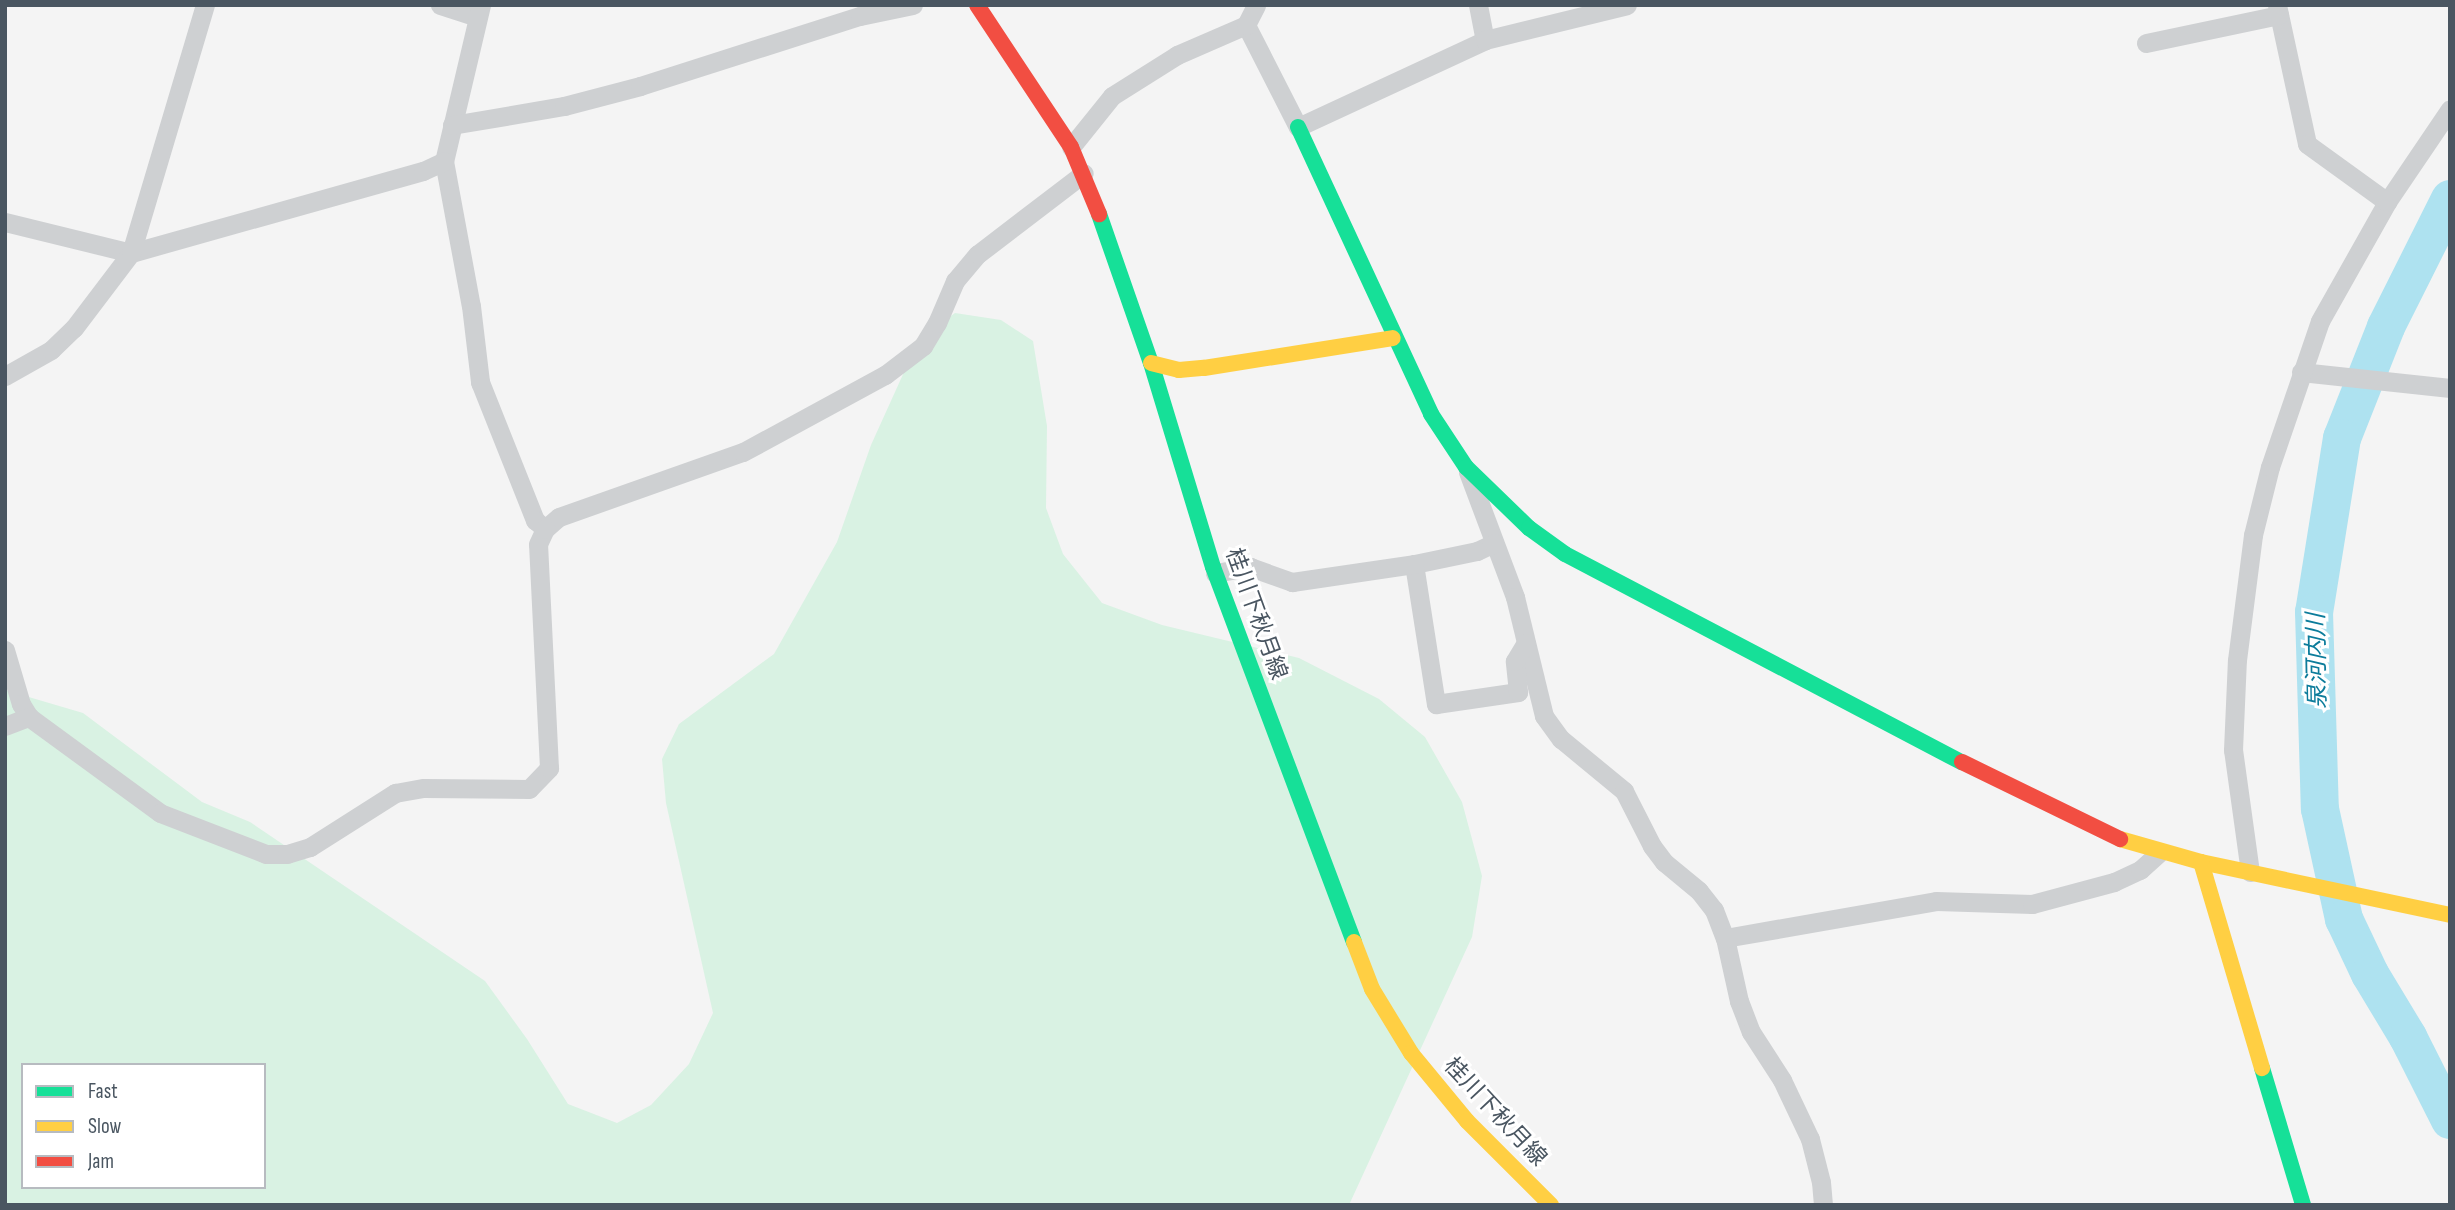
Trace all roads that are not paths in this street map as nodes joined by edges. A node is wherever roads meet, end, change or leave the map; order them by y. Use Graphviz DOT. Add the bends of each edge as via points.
graph roads {
  1 [pos="205,5"];
  2 [pos="440,5"];
  3 [pos="913,5"];
  4 [pos="977,5"];
  5 [pos="1256,5"];
  6 [pos="1478,5"];
  7 [pos="1627,5"];
  8 [pos="1592,9"];
  9 [pos="2278,10"];
  10 [pos="479,11"];
  11 [pos="1247,26"];
  12 [pos="1485,40"];
  13 [pos="2146,43"];
  14 [pos="2450,109"];
  15 [pos="452,125"];
  16 [pos="1298,127"];
  17 [pos="1071,147"];
  18 [pos="444,161"];
  19 [pos="1084,173"];
  20 [pos="2386,202"];
  21 [pos="5,222"];
  22 [pos="131,253"];
  23 [pos="1393,338"];
  24 [pos="1151,363"];
  25 [pos="2308,372"];
  26 [pos="5,376"];
  27 [pos="2450,388"];
  28 [pos="1466,467"];
  29 [pos="545,529"];
  30 [pos="1494,543"];
  31 [pos="1414,564"];
  32 [pos="1215,573"];
  33 [pos="1526,643"];
  34 [pos="5,650"];
  35 [pos="29,717"];
  36 [pos="5,726"];
  37 [pos="2160,853"];
  38 [pos="2201,862"];
  39 [pos="2250,872"];
  40 [pos="2450,915"];
  41 [pos="1725,938"];
  42 [pos="1551,1205"];
  43 [pos="1823,1205"];
  44 [pos="2303,1205"];
  1 -- 22 [label="street"];
  2 -- 10 [label="street"];
  3 -- 15 [label="street" via="860,16 564,106"];
  4 -- 17 [label="street, 桂川下秋月線"];
  5 -- 11 [label="street"];
  6 -- 12 [label="street"];
  7 -- 8 [label="street"];
  8 -- 12 [label="street"];
  9 -- 13 [label="street"];
  9 -- 20 [label="street" via="2306,144"];
  10 -- 15 [label="street"];
  11 -- 16 [label="street"];
  11 -- 17 [label="street" via="1177,55 1112,96"];
  12 -- 16 [label="street"];
  14 -- 20 [label="street"];
  15 -- 18 [label="street"];
  16 -- 23 [label="street"];
  17 -- 19 [label="street, 桂川下秋月線"];
  18 -- 22 [label="street"];
  18 -- 29 [label="street" via="480,382 535,520"];
  19 -- 24 [label="street, 桂川下秋月線"];
  19 -- 29 [label="street" via="978,254 955,281 923,346 885,375 743,452 559,517"];
  20 -- 25 [label="street" via="2320,321"];
  21 -- 22 [label="street"];
  22 -- 26 [label="street" via="74,328 51,350"];
  23 -- 24 [label="street" via="1204,368 1179,370"];
  23 -- 28 [label="street" via="1431,414"];
  24 -- 32 [label="street, 桂川下秋月線"];
  25 -- 27 [label="street"];
  25 -- 39 [label="street" via="2270,467 2253,536 2237,660 2233,750"];
  28 -- 30 [label="street"];
  28 -- 37 [label="street" via="1529,528 1578,561 1914,739 2120,839"];
  29 -- 35 [label="street" via="538,544 549,768 529,789 424,788 395,793 310,847 266,854 160,813"];
  30 -- 31 [label="street"];
  30 -- 33 [label="street" via="1515,597"];
  31 -- 32 [label="street" via="1292,582 1250,567"];
  31 -- 33 [label="street" via="1436,704 1518,692 1515,661"];
  32 -- 42 [label="street, 桂川下秋月線" via="1372,989 1411,1053 1467,1121"];
  33 -- 41 [label="street" via="1544,716 1561,740 1624,791 1652,846 1699,891 1714,910"];
  34 -- 35 [label="street"];
  35 -- 36 [label="street"];
  37 -- 38 [label="street"];
  37 -- 41 [label="street" via="2140,870 2114,882 2032,904 1936,901"];
  38 -- 39 [label="street"];
  38 -- 44 [label="street"];
  39 -- 40 [label="street"];
  41 -- 43 [label="street" via="1751,1032 1782,1080 1810,1139"];
}
